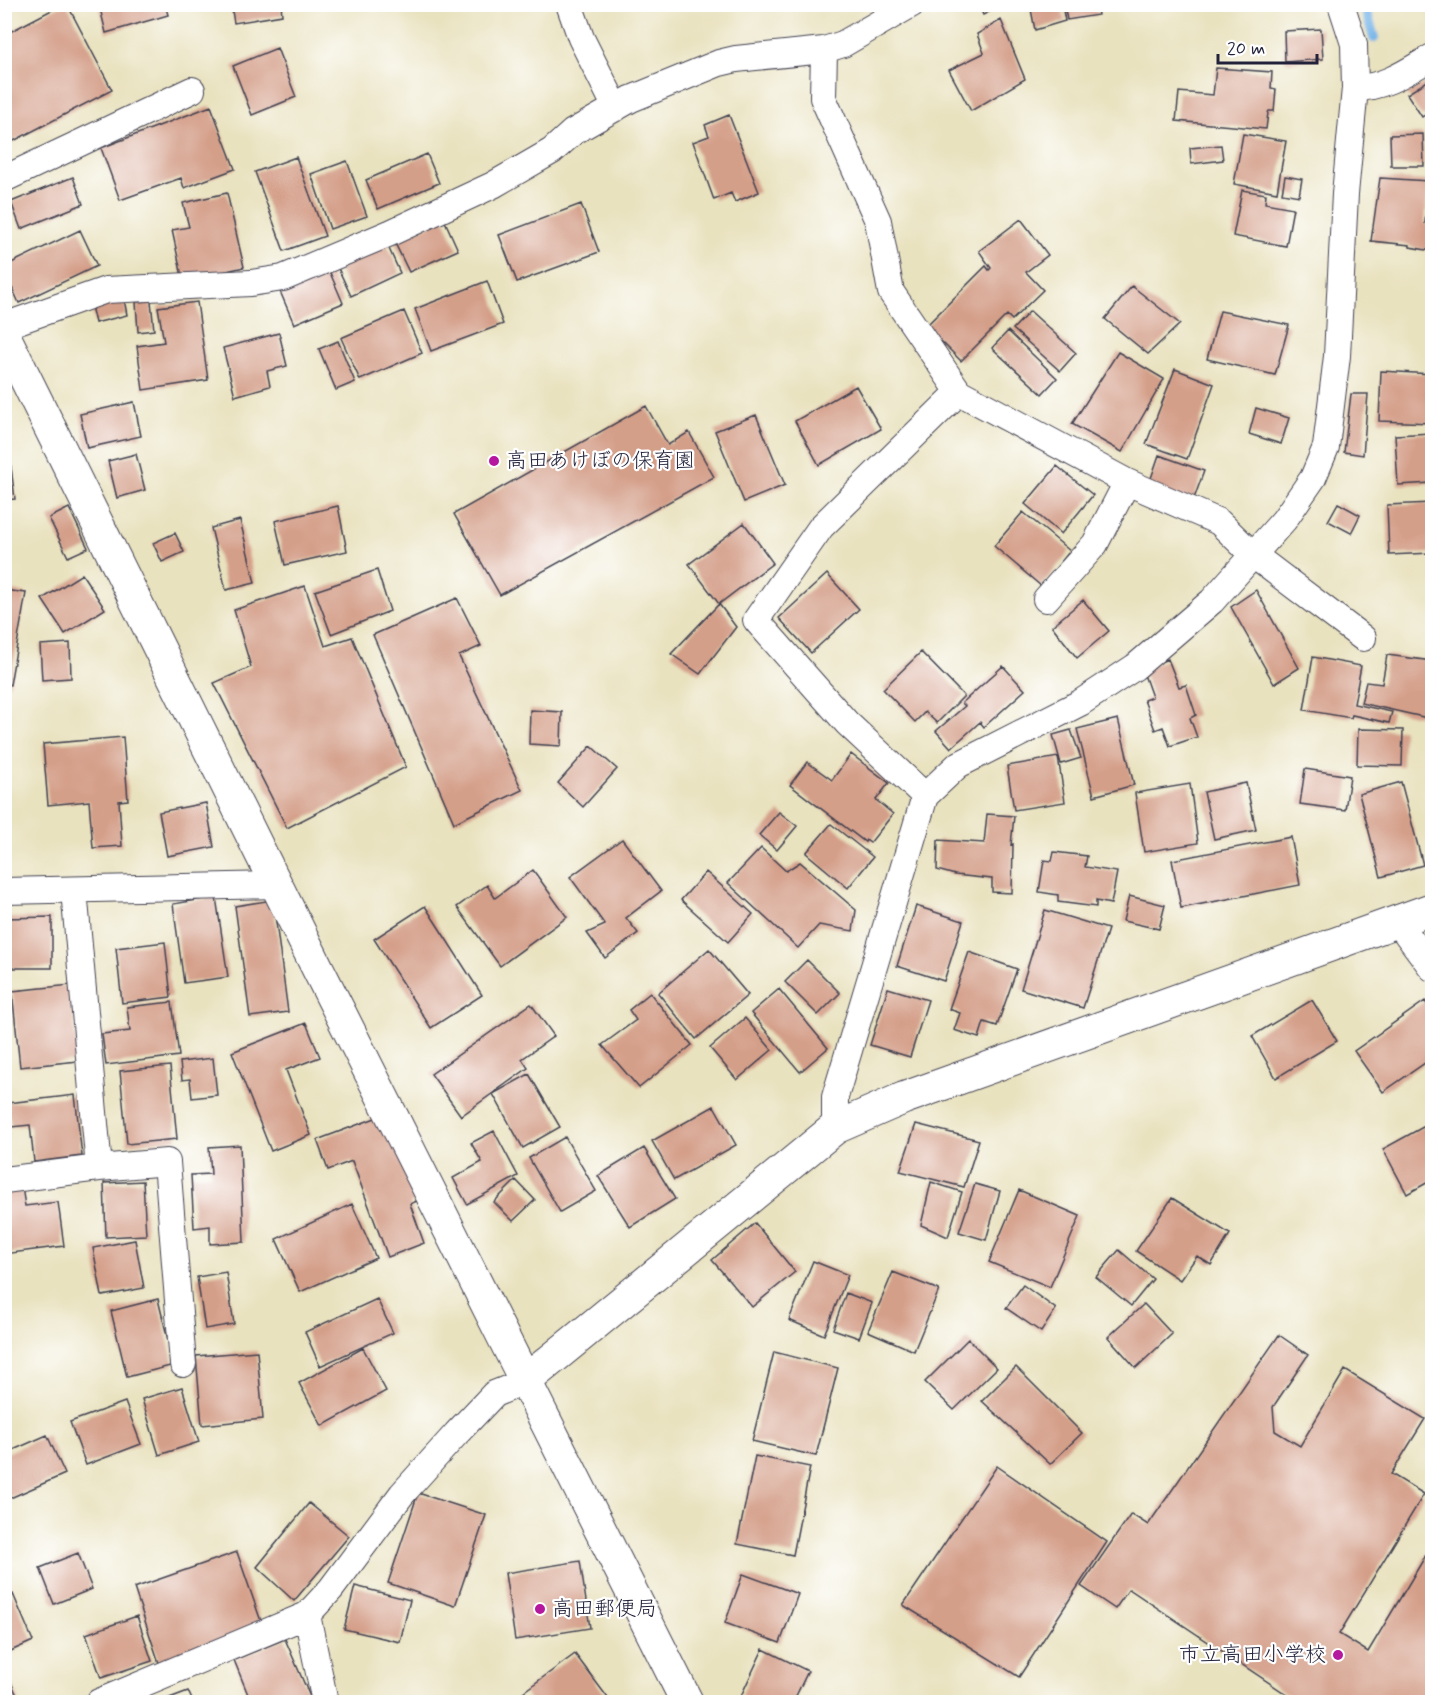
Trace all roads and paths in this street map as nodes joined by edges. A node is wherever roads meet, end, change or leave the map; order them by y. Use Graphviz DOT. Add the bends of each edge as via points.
graph roads {
  1 [pos="569,4"];
  2 [pos="912,4"];
  3 [pos="1341,4"];
  4 [pos="824,50"];
  5 [pos="1432,57"];
  6 [pos="1355,88"];
  7 [pos="192,90"];
  8 [pos="616,108"];
  9 [pos="4,179"];
  10 [pos="4,326"];
  11 [pos="4,335"];
  12 [pos="959,392"];
  13 [pos="1127,482"];
  14 [pos="1252,554"];
  15 [pos="1046,599"];
  16 [pos="1363,638"];
  17 [pos="925,796"];
  18 [pos="276,885"];
  19 [pos="75,890"];
  20 [pos="4,891"];
  21 [pos="1432,909"];
  22 [pos="1397,921"];
  23 [pos="1432,968"];
  24 [pos="835,1128"];
  25 [pos="99,1168"];
  26 [pos="4,1180"];
  27 [pos="183,1364"];
  28 [pos="524,1382"];
  29 [pos="308,1615"];
  30 [pos="99,1702"];
  31 [pos="325,1702"];
  32 [pos="687,1702"];
  1 -- 8 [label="street" via="580,38"];
  2 -- 4 [label="street" via="843,44"];
  3 -- 6 [label="street" via="1354,44"];
  4 -- 8 [label="street" via="719,63"];
  4 -- 12 [label="street" via="823,98 878,221 891,292"];
  5 -- 6 [label="street" via="1372,88"];
  6 -- 14 [label="street" via="1337,356 1326,447 1313,478 1284,520"];
  7 -- 9 [label="street"];
  8 -- 10 [label="street" via="493,185 283,278 106,290"];
  11 -- 18 [label="street"];
  12 -- 13 [label="street"];
  12 -- 17 [label="street" via="820,527 756,620 847,723"];
  13 -- 14 [label="street" via="1219,522"];
  13 -- 15 [label="street" via="1095,544"];
  14 -- 16 [label="street"];
  14 -- 17 [label="street" via="1212,601 1136,667 1080,703 958,765"];
  17 -- 24 [label="street" via="835,1096"];
  18 -- 19 [label="street"];
  18 -- 28 [label="street"];
  19 -- 20 [label="street"];
  19 -- 25 [label="street"];
  21 -- 22 [label="street"];
  22 -- 23 [label="street"];
  22 -- 24 [label="street" via="904,1098"];
  24 -- 28 [label="street"];
  25 -- 26 [label="street"];
  25 -- 27 [label="street" via="167,1162"];
  28 -- 29 [label="street" via="494,1394 464,1426 402,1494"];
  28 -- 32 [label="street"];
  29 -- 30 [label="street"];
  29 -- 31 [label="street"];
}
